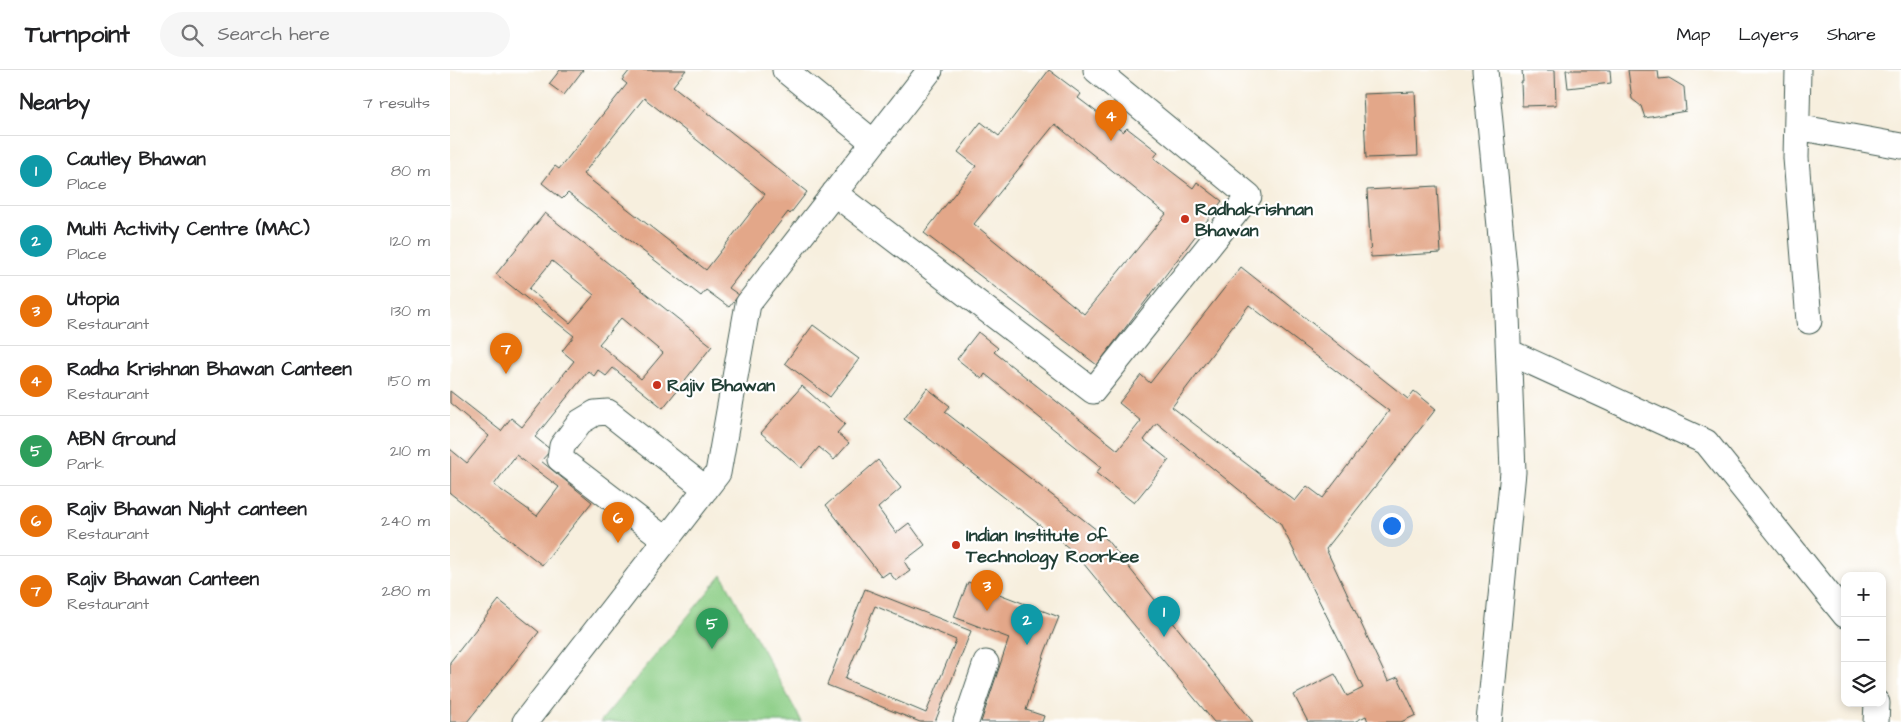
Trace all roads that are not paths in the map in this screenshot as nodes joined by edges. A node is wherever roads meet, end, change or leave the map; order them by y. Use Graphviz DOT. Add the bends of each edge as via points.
graph roads {
  1 [pos="785,70"];
  2 [pos="930,70"];
  3 [pos="1096,70"];
  4 [pos="1484,70"];
  5 [pos="1798,70"];
  6 [pos="1797,127"];
  7 [pos="873,142"];
  8 [pos="1901,146"];
  9 [pos="834,193"];
  10 [pos="1809,321"];
  11 [pos="1509,352"];
  12 [pos="706,489"];
  13 [pos="666,540"];
  14 [pos="1841,610"];
  15 [pos="986,662"];
  16 [pos="1877,707"];
  17 [pos="525,722"];
  18 [pos="966,722"];
  19 [pos="1489,722"];
  20 [pos="1876,722"];
  1 -- 7 [label="street"];
  2 -- 7 [label="street"];
  3 -- 9 [label="street" via="1249,196 1093,391"];
  4 -- 11 [label="street" via="1506,289"];
  5 -- 6 [label="street"];
  6 -- 8 [label="street"];
  6 -- 10 [label="street" via="1796,158"];
  7 -- 9 [label="street"];
  9 -- 12 [label="street" via="748,304 718,472"];
  11 -- 14 [label="street" via="1706,442"];
  11 -- 19 [label="street" via="1513,472"];
  12 -- 13 [label="street"];
  12 -- 13 [label="street" via="608,412 595,413 580,422 562,446 560,459"];
  13 -- 17 [label="street"];
  15 -- 18 [label="street"];
  16 -- 20 [label="street"];
}
